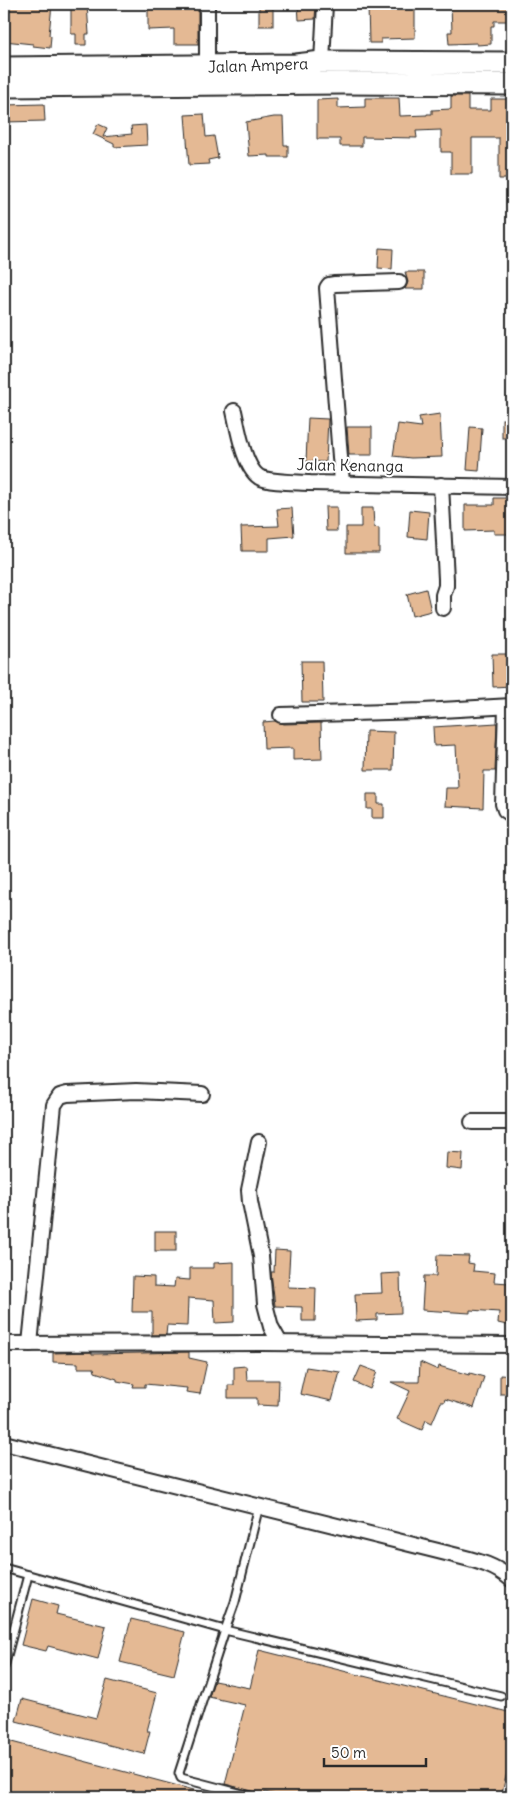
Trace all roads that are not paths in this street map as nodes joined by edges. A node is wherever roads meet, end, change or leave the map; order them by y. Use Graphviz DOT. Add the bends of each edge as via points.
graph roads {
  1 [pos="207,4"];
  2 [pos="324,4"];
  3 [pos="512,63"];
  4 [pos="207,66"];
  5 [pos="4,68"];
  6 [pos="336,69"];
  7 [pos="512,84"];
  8 [pos="4,86"];
  9 [pos="399,282"];
  10 [pos="234,412"];
  11 [pos="342,483"];
  12 [pos="441,485"];
  13 [pos="512,487"];
  14 [pos="444,608"];
  15 [pos="509,706"];
  16 [pos="281,715"];
  17 [pos="512,815"];
  18 [pos="202,1094"];
  19 [pos="472,1122"];
  20 [pos="512,1122"];
  21 [pos="259,1142"];
  22 [pos="280,1343"];
  23 [pos="4,1344"];
  24 [pos="30,1344"];
  25 [pos="512,1345"];
  26 [pos="4,1443"];
  27 [pos="259,1506"];
  28 [pos="4,1568"];
  29 [pos="28,1575"];
  30 [pos="512,1580"];
  31 [pos="225,1630"];
  32 [pos="4,1667"];
  33 [pos="501,1696"];
  34 [pos="254,1797"];
  1 -- 4 [label="street"];
  2 -- 6 [label="street"];
  3 -- 6 [label="main road, Jalan Ampera"];
  4 -- 5 [label="main road, Jalan Ampera"];
  4 -- 6 [label="main road, Jalan Ampera"];
  6 -- 7 [label="main road, Jalan Ampera"];
  6 -- 8 [label="main road, Jalan Ampera"];
  9 -- 11 [label="street" via="335,284 327,288"];
  10 -- 11 [label="street, Jalan Kenanga" via="248,465 260,478"];
  11 -- 12 [label="street, Jalan Kenanga"];
  12 -- 13 [label="street, Jalan Kenanga"];
  12 -- 14 [label="street" via="446,580"];
  15 -- 16 [label="street"];
  15 -- 17 [label="street" via="503,804"];
  18 -- 24 [label="street" via="136,1091 68,1094 57,1099"];
  19 -- 20 [label="street"];
  21 -- 22 [label="street" via="249,1190 250,1202 260,1250 264,1304"];
  22 -- 24 [label="street"];
  22 -- 25 [label="street"];
  23 -- 24 [label="street"];
  26 -- 27 [label="street"];
  27 -- 30 [label="street" via="475,1561 502,1571"];
  27 -- 31 [label="lane"];
  28 -- 29 [label="lane"];
  29 -- 31 [label="lane"];
  29 -- 32 [label="lane"];
  31 -- 33 [label="lane"];
  31 -- 34 [label="lane" via="179,1773 181,1778"];
}
